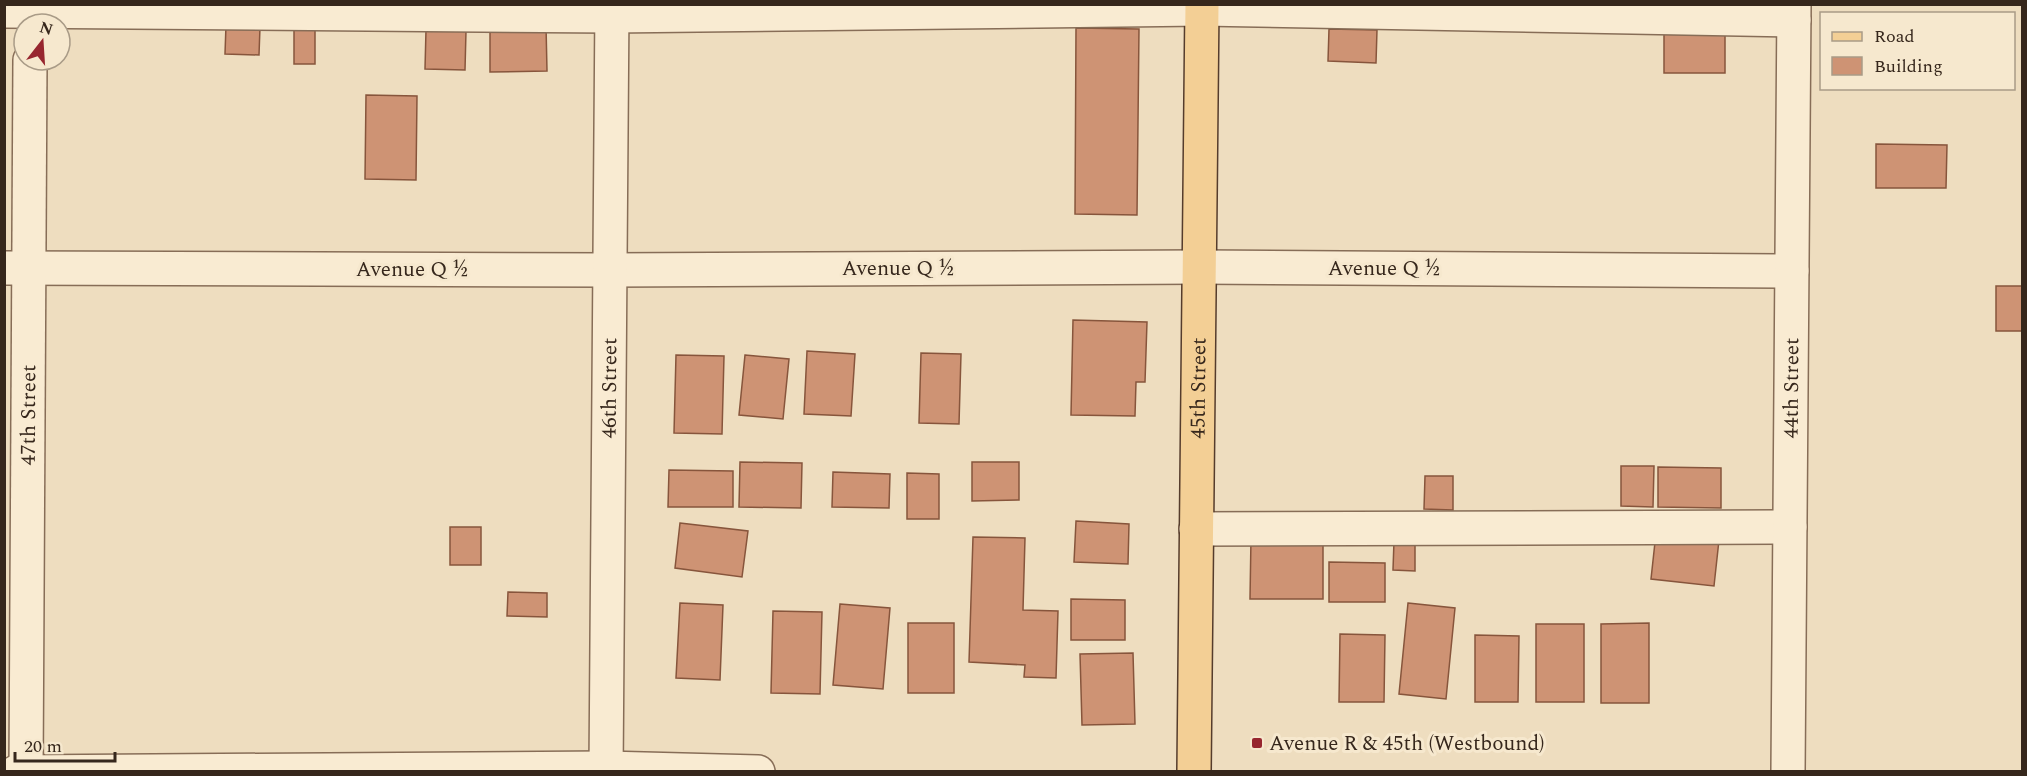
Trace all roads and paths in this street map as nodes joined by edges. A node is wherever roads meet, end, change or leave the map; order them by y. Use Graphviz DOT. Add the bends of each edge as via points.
graph roads {
  1 [pos="1202,7"];
  2 [pos="612,10"];
  3 [pos="24,12"];
  4 [pos="1794,12"];
  5 [pos="29,72"];
  6 [pos="1198,267"];
  7 [pos="17,268"];
  8 [pos="611,270"];
  9 [pos="1792,271"];
  10 [pos="16,518"];
  11 [pos="1790,527"];
  12 [pos="1196,529"];
  13 [pos="606,770"];
  14 [pos="16,771"];
  15 [pos="26,771"];
  16 [pos="758,771"];
  17 [pos="1194,771"];
  18 [pos="1788,771"];
  1 -- 2 [label="street"];
  1 -- 4 [label="street"];
  1 -- 6 [label="main road, 45th Street"];
  2 -- 3 [label="street"];
  2 -- 8 [label="street, 46th Street"];
  4 -- 9 [label="street, 44th Street"];
  5 -- 7 [label="street, 47th Street"];
  6 -- 8 [label="street, Avenue Q ½"];
  6 -- 9 [label="street, Avenue Q ½"];
  6 -- 12 [label="main road, 45th Street"];
  7 -- 8 [label="street, Avenue Q ½"];
  7 -- 10 [label="street, 47th Street"];
  8 -- 13 [label="street, 46th Street"];
  9 -- 11 [label="street, 44th Street"];
  10 -- 15 [label="street, 47th Street"];
  11 -- 12 [label="street"];
  11 -- 18 [label="street, 44th Street"];
  12 -- 17 [label="main road, 45th Street"];
  13 -- 15 [label="street"];
  13 -- 16 [label="street"];
  14 -- 15 [label="street"];
}
